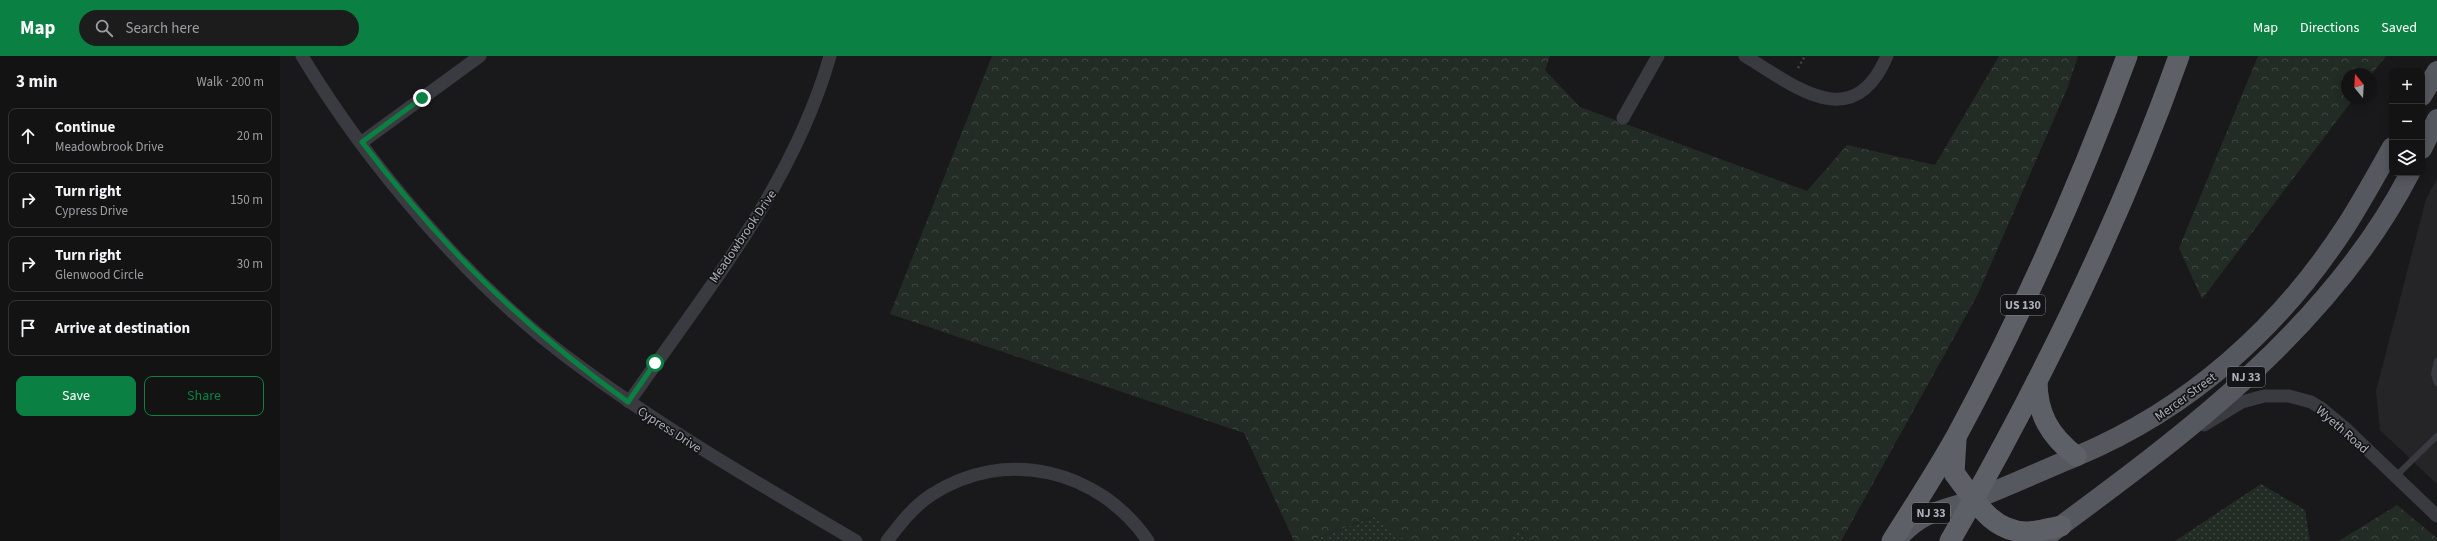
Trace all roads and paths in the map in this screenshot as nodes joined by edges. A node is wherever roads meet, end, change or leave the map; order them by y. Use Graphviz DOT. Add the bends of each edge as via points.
graph roads {
  1 [pos="302,56"];
  2 [pos="480,56"];
  3 [pos="830,56"];
  4 [pos="1658,56"];
  5 [pos="1745,56"];
  6 [pos="1805,56"];
  7 [pos="1887,56"];
  8 [pos="2127,56"];
  9 [pos="2179,56"];
  10 [pos="1798,68"];
  11 [pos="2437,70"];
  12 [pos="2425,91"];
  13 [pos="1623,118"];
  14 [pos="2437,119"];
  15 [pos="362,142"];
  16 [pos="2425,143"];
  17 [pos="2389,152"];
  18 [pos="2408,176"];
  19 [pos="2437,361"];
  20 [pos="2037,381"];
  21 [pos="2437,383"];
  22 [pos="628,402"];
  23 [pos="1956,435"];
  24 [pos="2437,436"];
  25 [pos="2168,446"];
  26 [pos="2076,456"];
  27 [pos="2396,476"];
  28 [pos="1974,499"];
  29 [pos="2437,516"];
  30 [pos="2061,526"];
  31 [pos="856,541"];
  32 [pos="887,541"];
  33 [pos="1148,541"];
  34 [pos="1894,541"];
  35 [pos="1950,541"];
  36 [pos="2040,541"];
  1 -- 15 [label="street, Cypress Drive"];
  2 -- 15 [label="street"];
  3 -- 22 [label="street, Meadowbrook Drive" via="808,119 789,162 763,209"];
  4 -- 13 [label="street"];
  5 -- 7 [label="street" via="1813,96 1829,100 1857,94 1870,85 1880,72"];
  6 -- 10 [label="path"];
  8 -- 23 [label="highway, US 130" via="2052,242"];
  9 -- 20 [label="highway" via="2106,238"];
  11 -- 12 [label="main road"];
  14 -- 16 [label="main road"];
  15 -- 22 [label="street, Cypress Drive" via="400,192 480,280 570,359"];
  17 -- 26 [label="main road, Mercer Street / NJ 33" via="2346,226 2286,306 2257,336 2226,365 2159,415 2119,438"];
  18 -- 25 [label="main road, Mercer Street / NJ 33" via="2346,272 2294,331 2212,409"];
  19 -- 21 [label="lane" via="2434,374"];
  20 -- 26 [label="highway" via="2041,413 2048,429 2060,444"];
  20 -- 28 [label="highway"];
  22 -- 31 [label="street, Cypress Drive" via="718,460"];
  23 -- 28 [label="highway" via="1954,473"];
  23 -- 34 [label="highway, US 130"];
  24 -- 27 [label="lane"];
  25 -- 27 [label="street, Wyeth Road" via="2242,402 2272,395 2289,396 2311,402 2321,408"];
  25 -- 30 [label="main road, Mercer Street / NJ 33"];
  26 -- 28 [label="main road, Mercer Street / NJ 33"];
  27 -- 29 [label="street, Wyeth Road"];
  28 -- 30 [label="highway" via="1986,516 2002,527 2028,532"];
  28 -- 34 [label="main road, Mercer Street / NJ 33" via="1935,511 1913,522"];
  28 -- 35 [label="highway"];
  30 -- 36 [label="main road, Mercer Street / NJ 33"];
  32 -- 33 [label="street" via="913,510 950,484 986,473 1022,469 1060,475 1106,496"];
}
